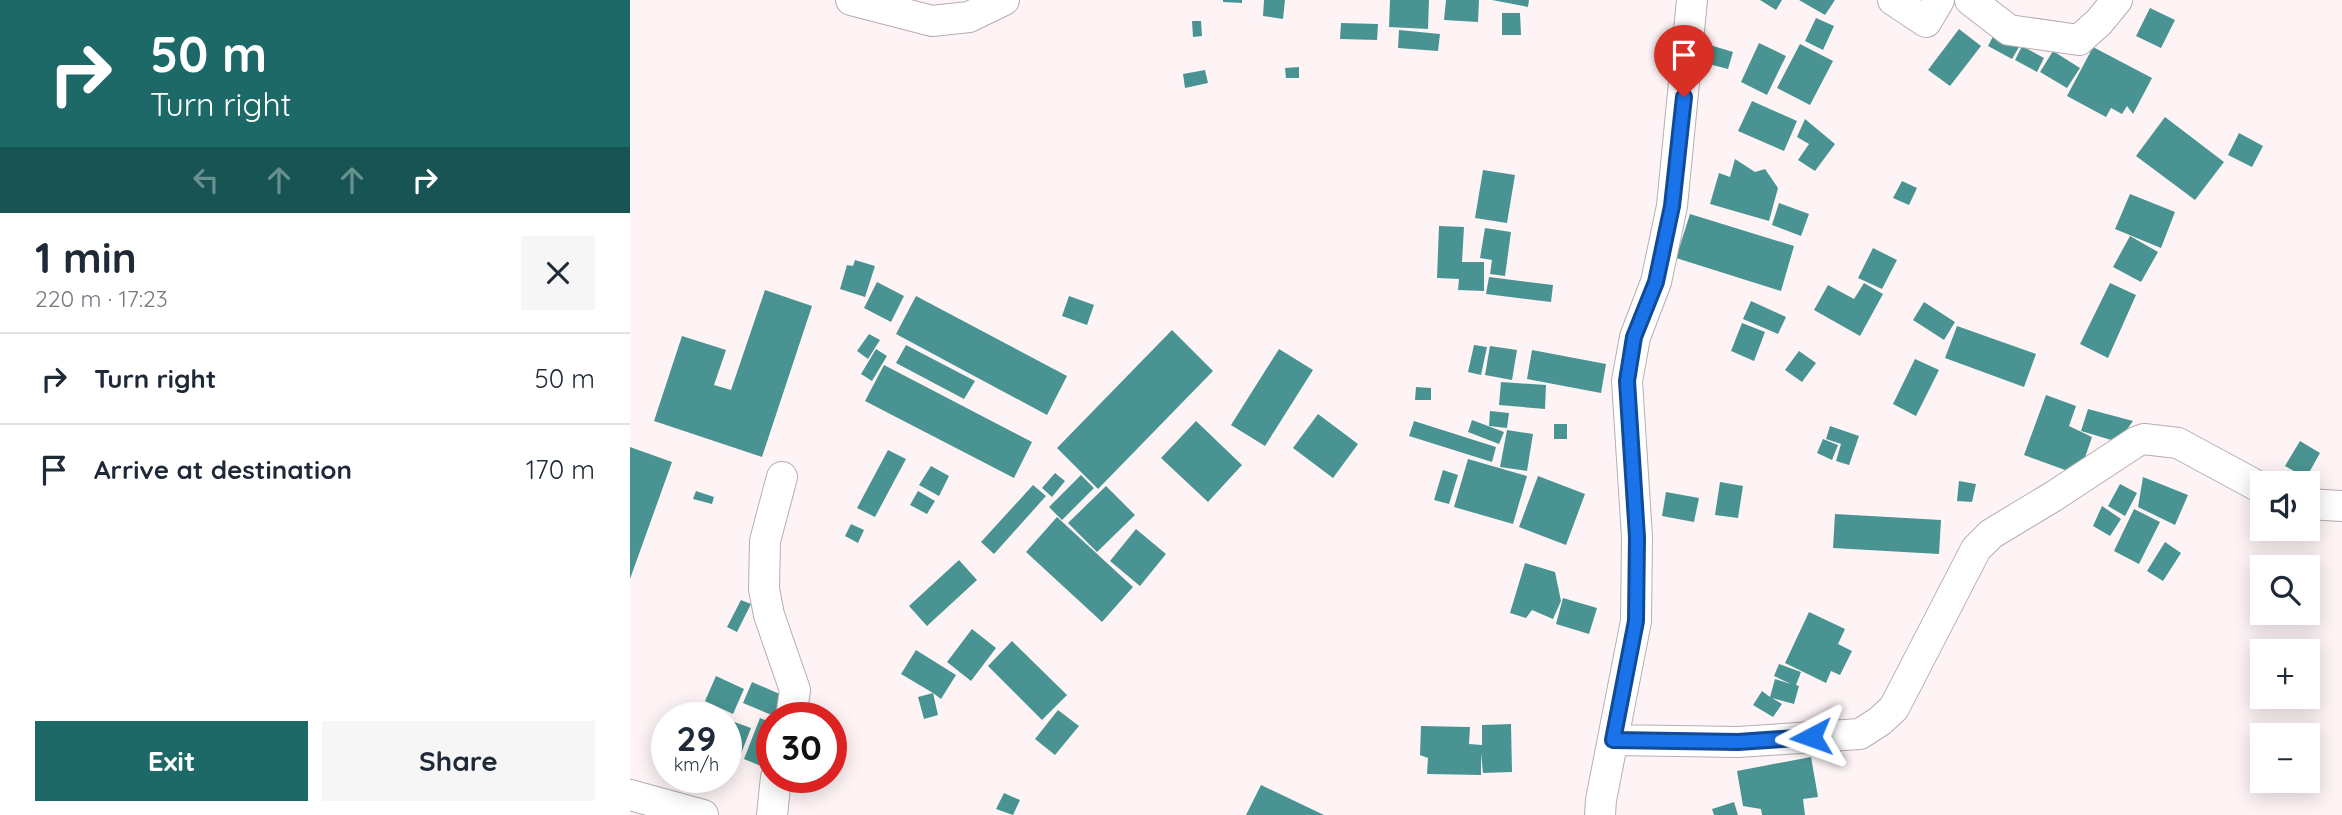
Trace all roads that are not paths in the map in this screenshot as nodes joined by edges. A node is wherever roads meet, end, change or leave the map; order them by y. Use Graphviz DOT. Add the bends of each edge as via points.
graph roads {
  1 [pos="851,0"];
  2 [pos="1004,0"];
  3 [pos="1692,0"];
  4 [pos="1893,0"];
  5 [pos="1939,0"];
  6 [pos="1970,0"];
  7 [pos="2117,0"];
  8 [pos="782,477"];
  9 [pos="2250,482"];
  10 [pos="2320,505"];
  11 [pos="2342,506"];
  12 [pos="793,702"];
  13 [pos="1613,740"];
  14 [pos="774,793"];
  15 [pos="630,795"];
  16 [pos="703,815"];
  17 [pos="772,815"];
  18 [pos="1600,815"];
  1 -- 2 [label="street" via="932,21 969,17"];
  3 -- 13 [label="street" via="1672,206 1656,282 1634,337 1627,381 1637,537 1636,621"];
  4 -- 5 [label="street" via="1926,22"];
  6 -- 7 [label="street" via="2009,30 2079,40"];
  8 -- 12 [label="street" via="765,541 764,589 794,690"];
  9 -- 13 [label="street" via="2178,443 2136,442 1991,534 1976,549 1894,708 1860,734 1738,742"];
  10 -- 11 [label="street"];
  13 -- 18 [label="street"];
  14 -- 17 [label="street"];
  15 -- 16 [label="street"];
}
